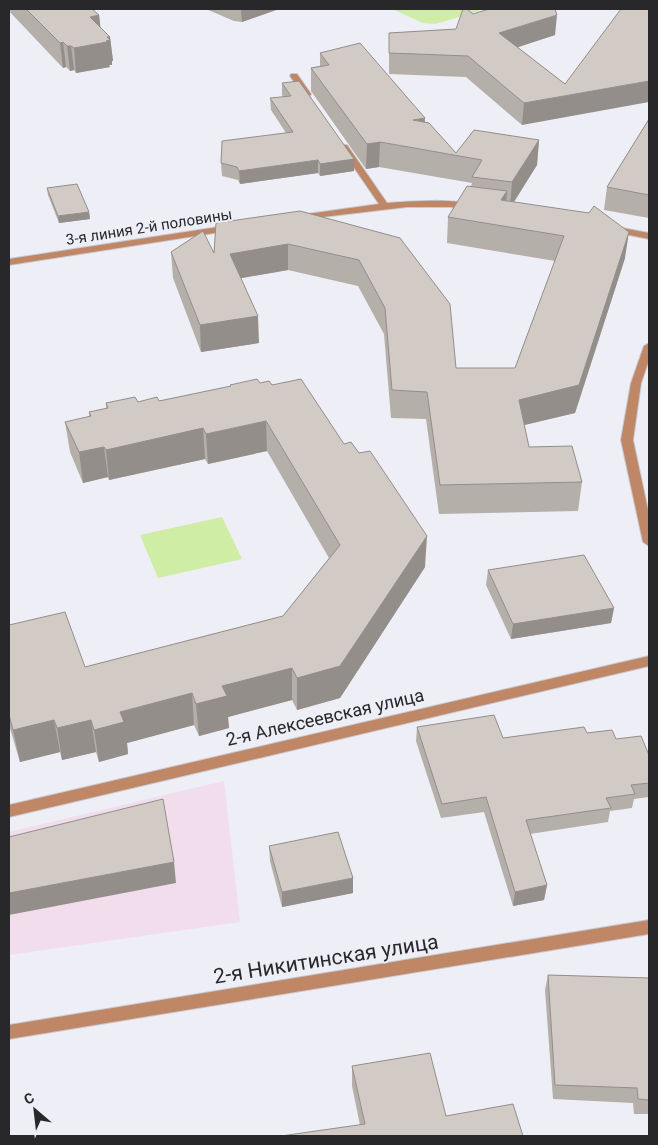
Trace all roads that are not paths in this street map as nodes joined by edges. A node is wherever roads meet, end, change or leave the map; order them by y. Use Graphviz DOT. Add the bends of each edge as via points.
graph roads {
  1 [pos="294,76"];
  2 [pos="311,100"];
  3 [pos="339,140"];
  4 [pos="384,205"];
  5 [pos="482,209"];
  6 [pos="292,219"];
  7 [pos="244,226"];
  8 [pos="604,228"];
  9 [pos="649,236"];
  10 [pos="9,262"];
  11 [pos="649,346"];
  12 [pos="649,542"];
  13 [pos="649,661"];
  14 [pos="9,811"];
  15 [pos="649,927"];
  16 [pos="630,930"];
  17 [pos="649,936"];
  18 [pos="9,1032"];
  1 -- 2 [label="street"];
  3 -- 4 [label="street"];
  4 -- 5 [label="street" via="445,203"];
  4 -- 6 [label="street"];
  7 -- 10 [label="street, 3-я линия 2-й половины"];
  8 -- 9 [label="street"];
  11 -- 12 [label="street" via="636,382 626,440"];
  13 -- 14 [label="street, 2-я Алексеевская улица"];
  15 -- 16 [label="street, 2-я Никитинская улица"];
  16 -- 17 [label="street"];
  16 -- 18 [label="street, 2-я Никитинская улица"];
}
